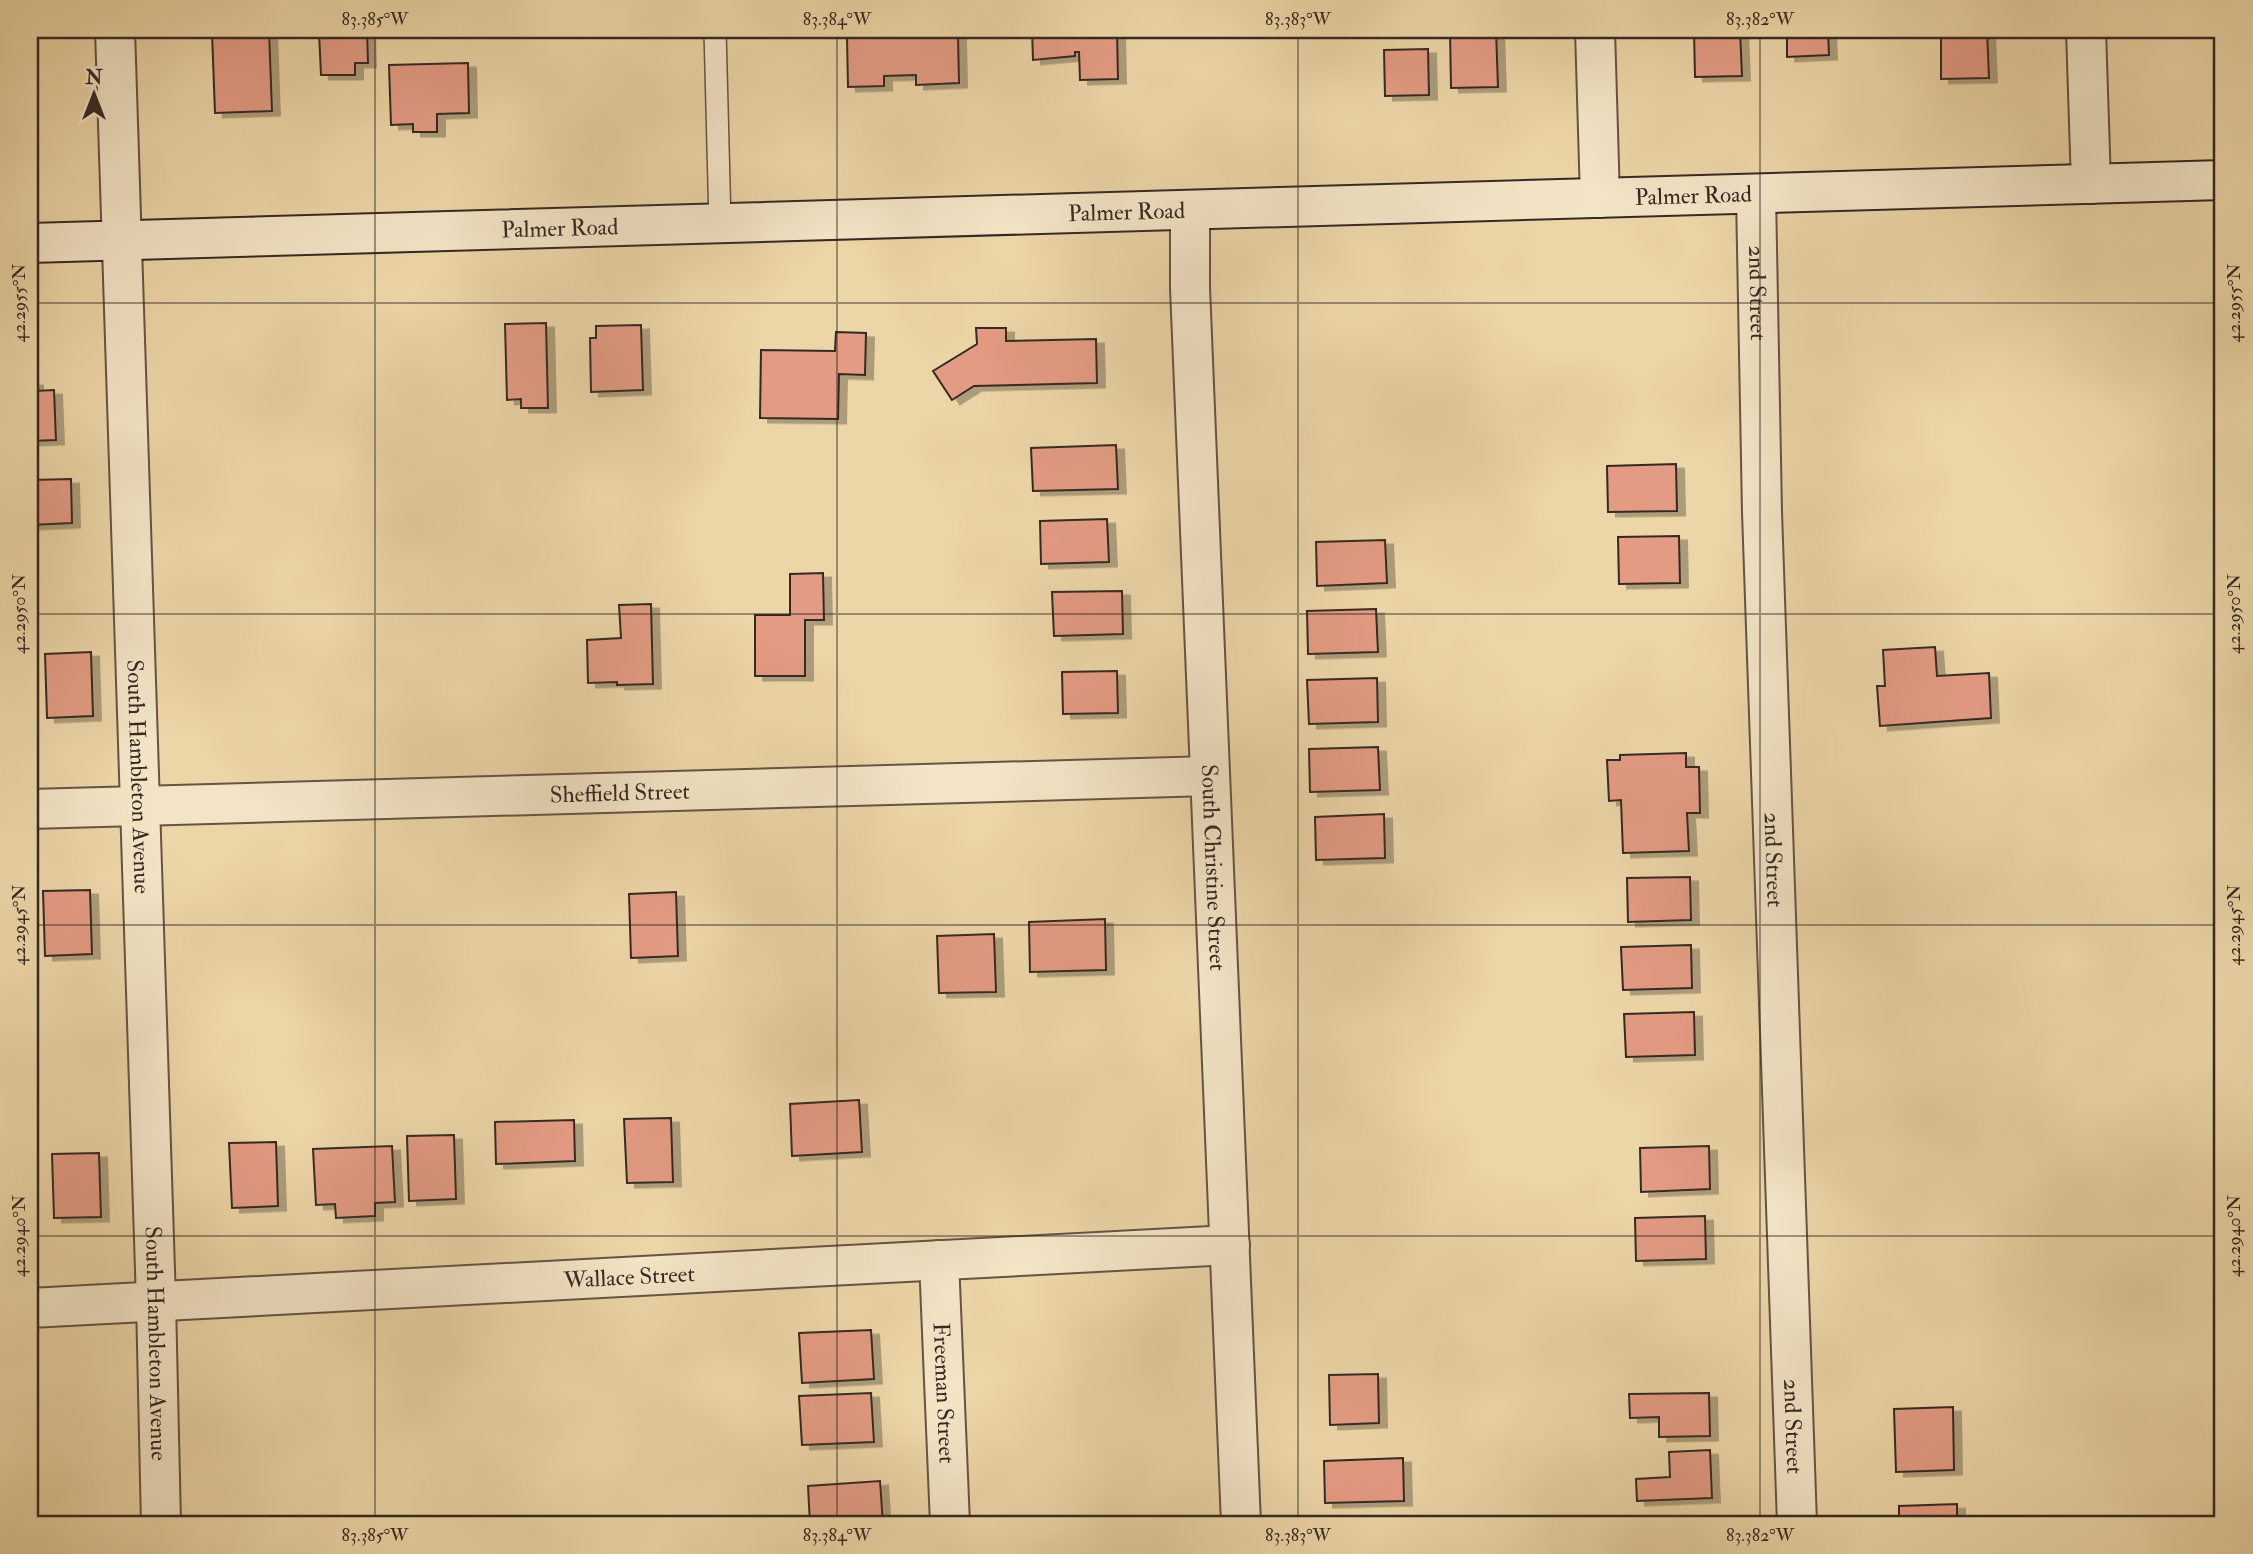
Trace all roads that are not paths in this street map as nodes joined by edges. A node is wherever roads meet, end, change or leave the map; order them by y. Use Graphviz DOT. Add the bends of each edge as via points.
graph roads {
  1 [pos="115,30"];
  2 [pos="715,30"];
  3 [pos="1595,30"];
  4 [pos="2086,30"];
  5 [pos="2223,180"];
  6 [pos="2091,184"];
  7 [pos="1755,195"];
  8 [pos="1600,198"];
  9 [pos="1190,210"];
  10 [pos="720,224"];
  11 [pos="122,241"];
  12 [pos="30,243"];
  13 [pos="1210,776"];
  14 [pos="139,806"];
  15 [pos="30,809"];
  16 [pos="1230,1245"];
  17 [pos="939,1260"];
  18 [pos="156,1301"];
  19 [pos="30,1308"];
  20 [pos="161,1524"];
  21 [pos="950,1524"];
  22 [pos="1241,1524"];
  23 [pos="1797,1524"];
  1 -- 11 [label="street, South Hambleton Avenue"];
  2 -- 10 [label="lane"];
  3 -- 8 [label="street"];
  4 -- 6 [label="street"];
  5 -- 6 [label="street, Palmer Road"];
  6 -- 7 [label="street, Palmer Road"];
  7 -- 8 [label="street, Palmer Road"];
  7 -- 23 [label="street, 2nd Street"];
  8 -- 9 [label="street, Palmer Road"];
  9 -- 10 [label="street, Palmer Road"];
  9 -- 13 [label="street, South Christine Street"];
  10 -- 11 [label="street, Palmer Road"];
  11 -- 12 [label="street, Palmer Road"];
  11 -- 14 [label="street, South Hambleton Avenue"];
  13 -- 14 [label="street, Sheffield Street"];
  13 -- 16 [label="street, South Christine Street"];
  14 -- 15 [label="street, Sheffield Street"];
  14 -- 18 [label="street, South Hambleton Avenue"];
  16 -- 17 [label="street, Wallace Street"];
  16 -- 22 [label="street, South Christine Street"];
  17 -- 18 [label="street, Wallace Street"];
  17 -- 21 [label="street, Freeman Street"];
  18 -- 19 [label="street, Wallace Street"];
  18 -- 20 [label="street, South Hambleton Avenue"];
}
